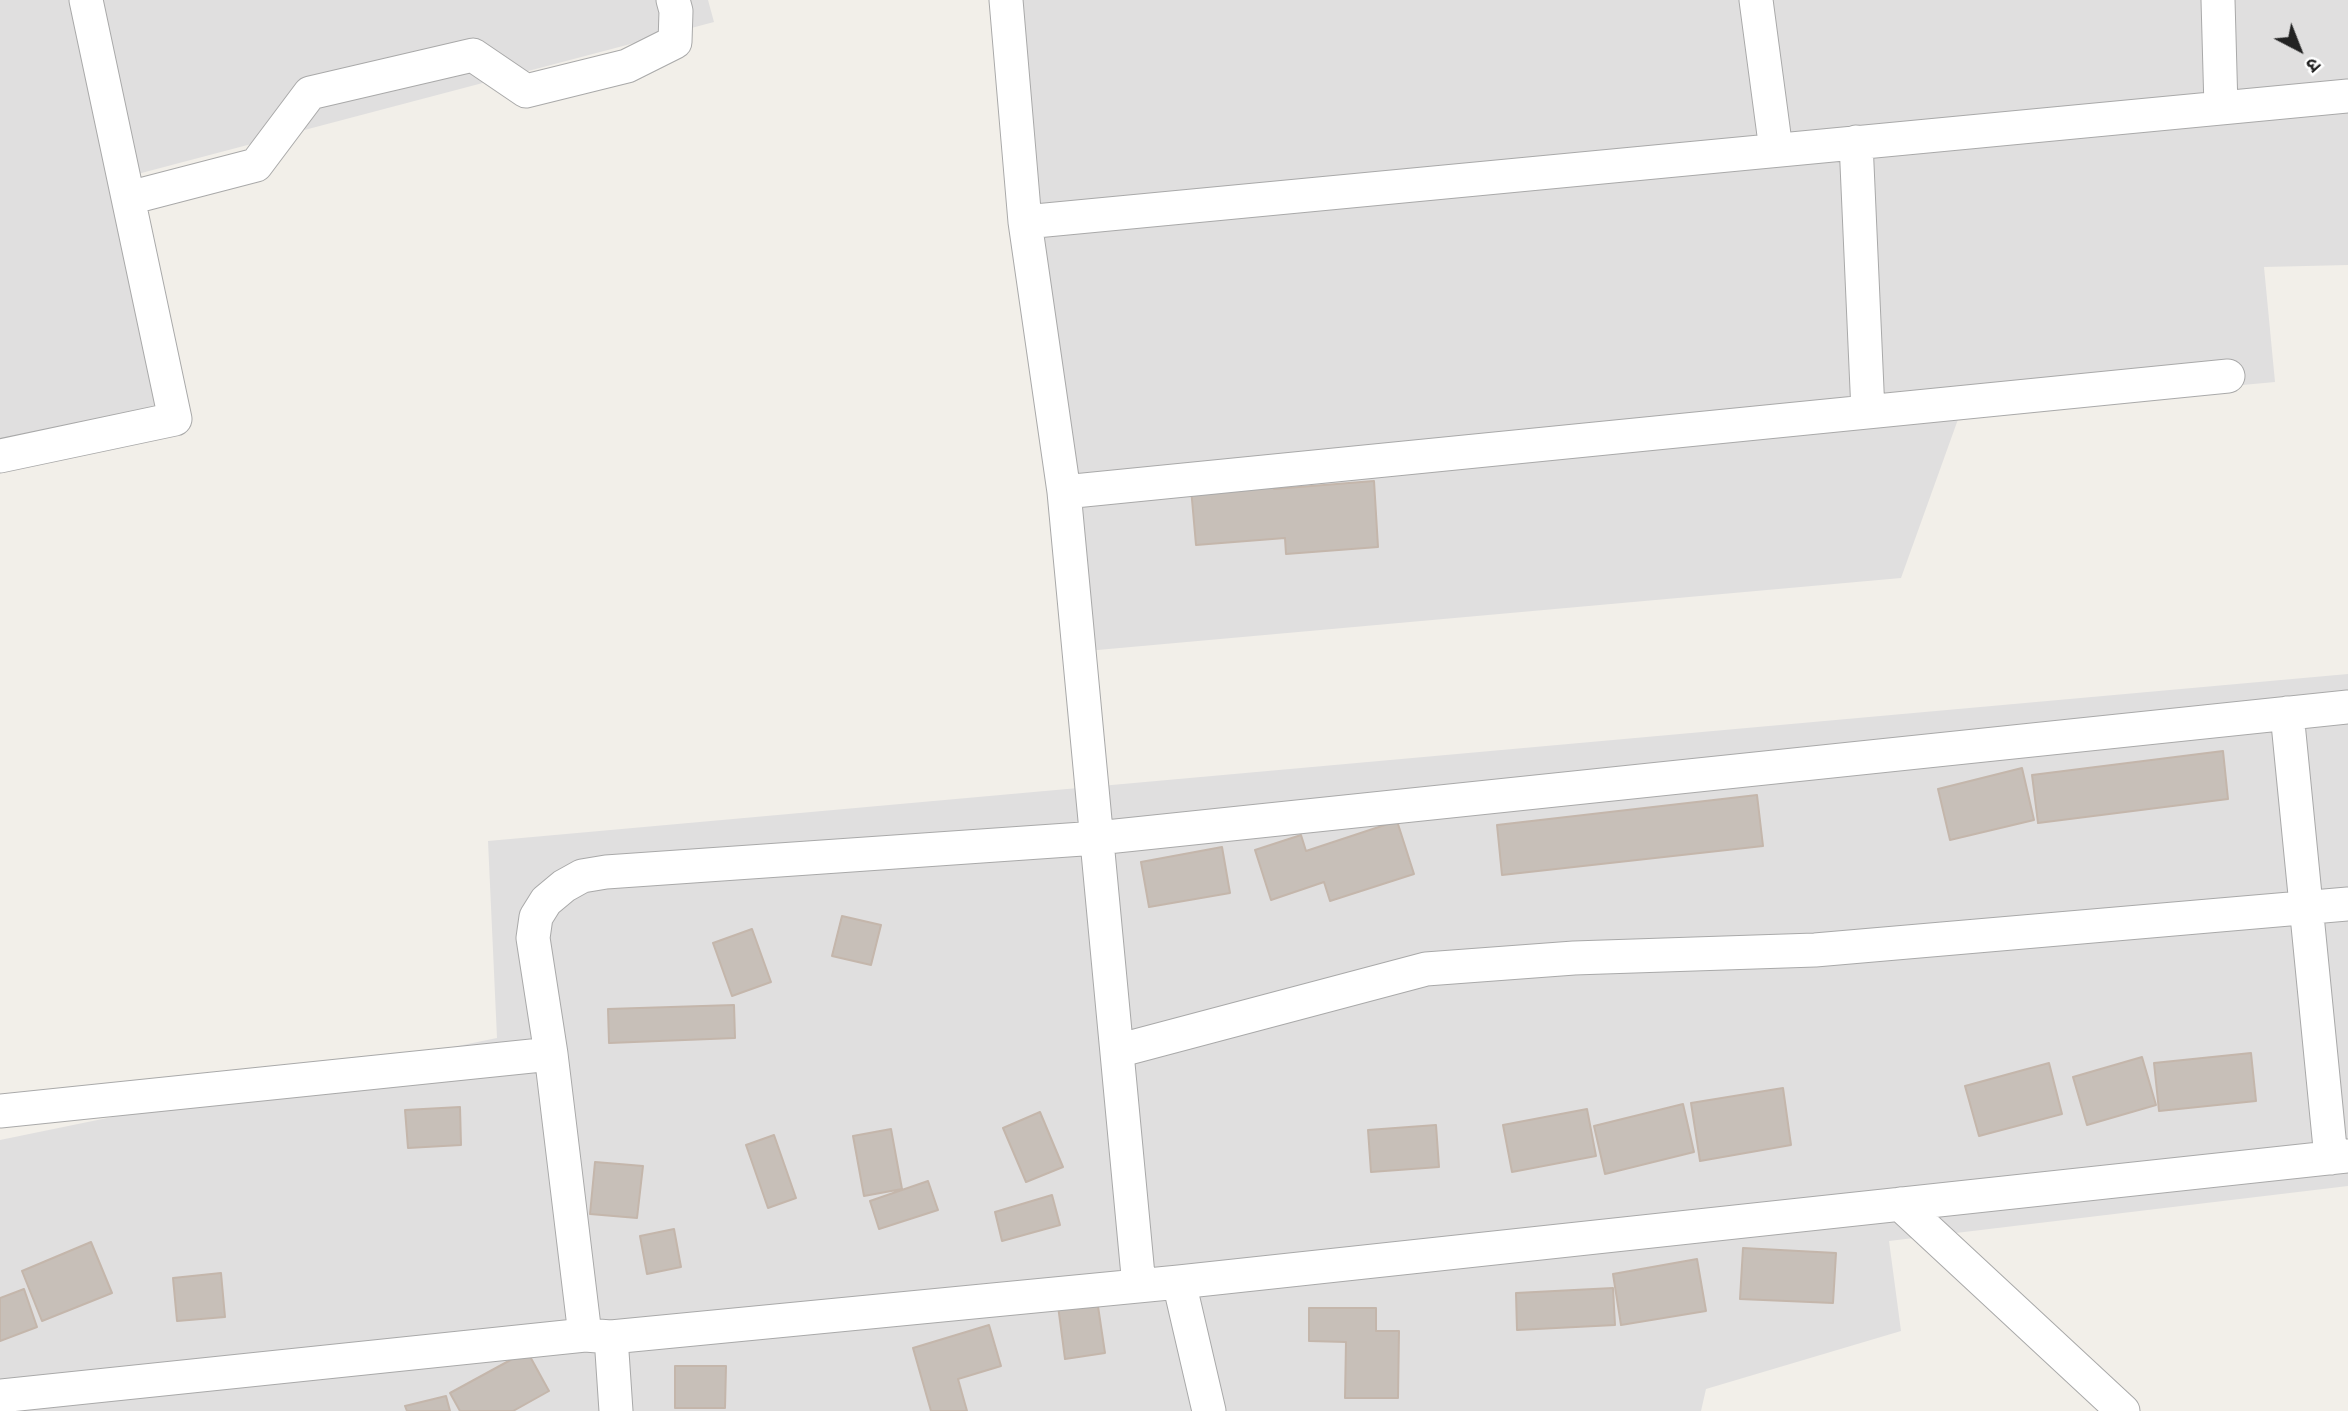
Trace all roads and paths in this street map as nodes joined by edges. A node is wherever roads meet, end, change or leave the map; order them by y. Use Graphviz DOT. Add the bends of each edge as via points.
graph roads {
  1 [pos="86,0"];
  2 [pos="673,0"];
  3 [pos="1006,0"];
  4 [pos="1756,0"];
  5 [pos="2218,0"];
  6 [pos="2348,96"];
  7 [pos="2221,108"];
  8 [pos="1856,142"];
  9 [pos="1776,150"];
  10 [pos="128,198"];
  11 [pos="1025,222"];
  12 [pos="2228,376"];
  13 [pos="1868,412"];
  14 [pos="0,456"];
  15 [pos="1063,492"];
  16 [pos="2348,707"];
  17 [pos="2287,713"];
  18 [pos="1097,838"];
  19 [pos="2348,904"];
  20 [pos="2306,909"];
  21 [pos="1117,1051"];
  22 [pos="551,1054"];
  23 [pos="0,1111"];
  24 [pos="2339,1157"];
  25 [pos="1900,1204"];
  26 [pos="1179,1282"];
  27 [pos="1139,1286"];
  28 [pos="598,1336"];
  29 [pos="0,1396"];
  30 [pos="616,1411"];
  31 [pos="1209,1411"];
  32 [pos="2123,1411"];
  1 -- 10 [label="street"];
  2 -- 10 [label="street" via="675,41 626,66 526,91 473,55 310,93 256,164"];
  3 -- 11 [label="street"];
  4 -- 9 [label="street"];
  5 -- 7 [label="street"];
  6 -- 7 [label="street"];
  7 -- 8 [label="street"];
  8 -- 9 [label="street"];
  8 -- 13 [label="street"];
  9 -- 11 [label="street"];
  10 -- 14 [label="street" via="175,419"];
  11 -- 15 [label="street"];
  12 -- 13 [label="street"];
  13 -- 15 [label="street"];
  15 -- 18 [label="street"];
  16 -- 17 [label="street"];
  17 -- 18 [label="street"];
  17 -- 20 [label="street"];
  18 -- 21 [label="street"];
  18 -- 22 [label="street" via="582,876 546,901 536,917 533,938"];
  19 -- 20 [label="street"];
  20 -- 21 [label="street" via="1815,950 1574,958 1426,969"];
  20 -- 24 [label="street"];
  21 -- 27 [label="street"];
  22 -- 23 [label="street"];
  22 -- 28 [label="street"];
  24 -- 25 [label="street"];
  25 -- 26 [label="street"];
  25 -- 32 [label="street"];
  26 -- 27 [label="street"];
  26 -- 31 [label="street"];
  27 -- 28 [label="street"];
  28 -- 29 [label="street"];
  28 -- 30 [label="street"];
}
